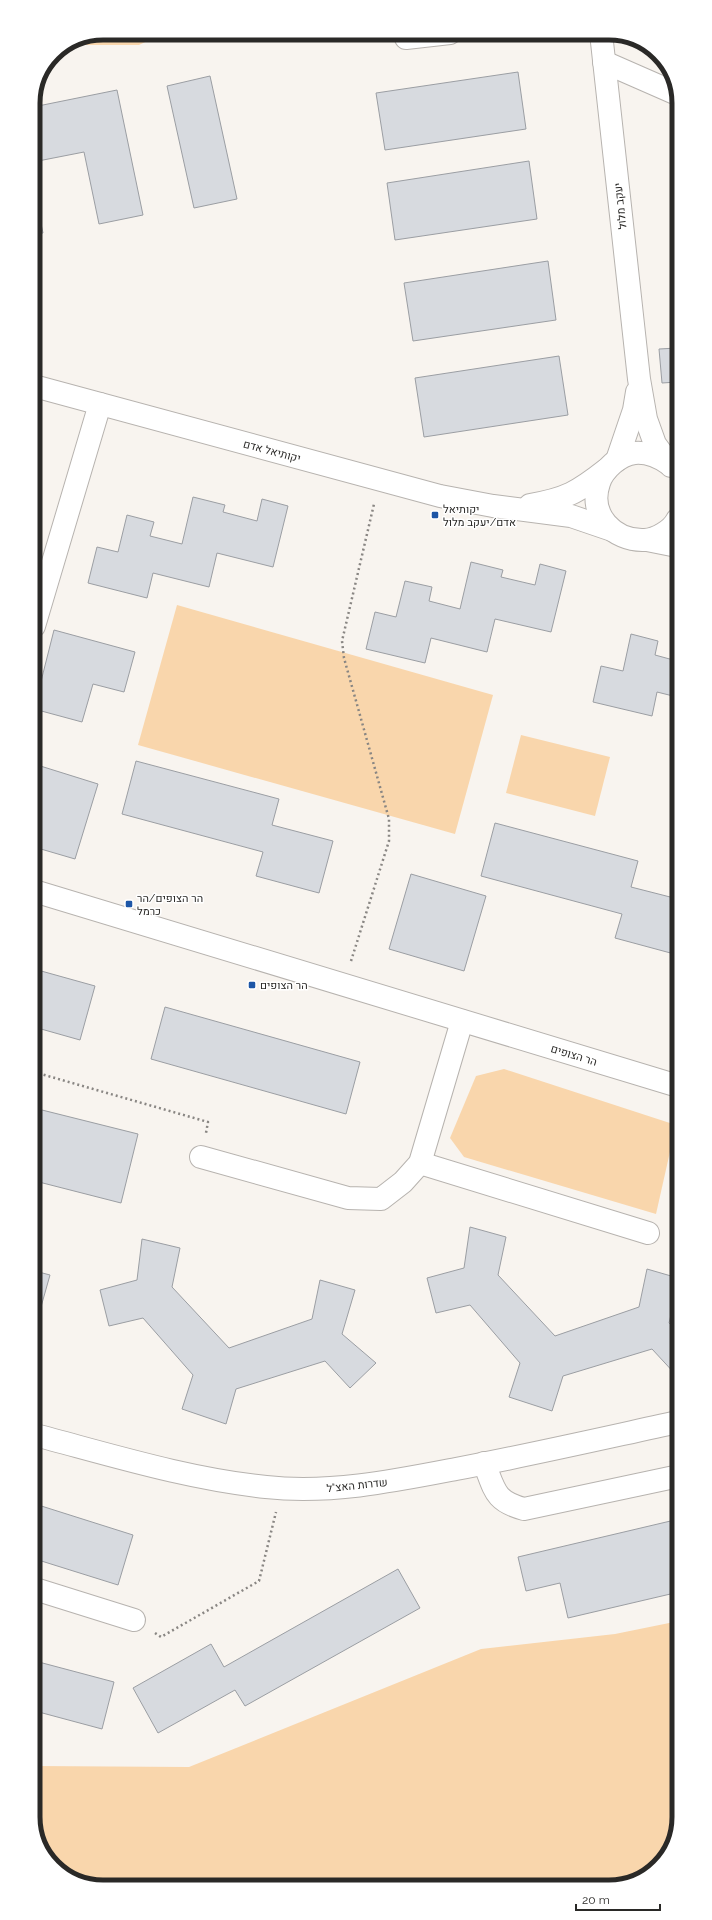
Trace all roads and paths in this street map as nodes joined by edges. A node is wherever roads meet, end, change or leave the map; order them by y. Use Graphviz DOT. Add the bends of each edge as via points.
graph roads {
  1 [pos="602,40"];
  2 [pos="604,62"];
  3 [pos="671,91"];
  4 [pos="639,379"];
  5 [pos="40,380"];
  6 [pos="40,388"];
  7 [pos="64,394"];
  8 [pos="100,404"];
  9 [pos="612,465"];
  10 [pos="672,467"];
  11 [pos="672,468"];
  12 [pos="379,480"];
  13 [pos="512,508"];
  14 [pos="672,525"];
  15 [pos="612,530"];
  16 [pos="647,540"];
  17 [pos="672,545"];
  18 [pos="40,606"];
  19 [pos="40,893"];
  20 [pos="343,985"];
  21 [pos="462,1021"];
  22 [pos="40,1074"];
  23 [pos="672,1084"];
  24 [pos="201,1157"];
  25 [pos="420,1163"];
  26 [pos="648,1233"];
  27 [pos="672,1423"];
  28 [pos="40,1436"];
  29 [pos="484,1463"];
  30 [pos="672,1477"];
  31 [pos="282,1488"];
  32 [pos="40,1592"];
  33 [pos="134,1620"];
  1 -- 2 [label="street, יעקב מלול"];
  2 -- 3 [label="street"];
  2 -- 4 [label="street, יעקב מלול"];
  4 -- 9 [label="street, יעקב מלול" via="634,410"];
  4 -- 10 [label="street, יעקב מלול" via="646,419 655,444"];
  5 -- 7 [label="street"];
  6 -- 7 [label="street, יקותיאל אדם"];
  7 -- 8 [label="street, יקותיאל אדם"];
  8 -- 12 [label="street, יקותיאל אדם"];
  8 -- 18 [label="street"];
  9 -- 11 [label="street, יקותיאל אדם" via="634,452 659,457"];
  9 -- 13 [label="street, יקותיאל אדם" via="581,490 561,499"];
  9 -- 15 [label="street, יעקב מלול" via="599,483 597,498 599,511"];
  12 -- 13 [label="street, יקותיאל אדם" via="440,496"];
  12 -- 20 [label="path" via="342,641 344,658 389,819 388,841"];
  13 -- 15 [label="street, יקותיאל אדם" via="571,516"];
  14 -- 16 [label="street" via="665,533"];
  15 -- 16 [label="street, יקותיאל אדם" via="632,540"];
  16 -- 17 [label="street"];
  19 -- 20 [label="street, הר הצופים"];
  20 -- 21 [label="street, הר הצופים"];
  21 -- 23 [label="street, הר הצופים"];
  21 -- 25 [label="street"];
  22 -- 24 [label="path" via="208,1122"];
  24 -- 25 [label="street" via="348,1198 381,1199 403,1182"];
  25 -- 26 [label="street"];
  27 -- 29 [label="street, שדרות האצ\"ל"];
  28 -- 31 [label="street, שדרות האצ\"ל" via="188,1475"];
  29 -- 30 [label="street" via="498,1496 509,1505 524,1510"];
  29 -- 31 [label="street, שדרות האצ\"ל" via="400,1480 333,1488"];
  31 -- 33 [label="path" via="260,1581 161,1637"];
  32 -- 33 [label="street"];
}
